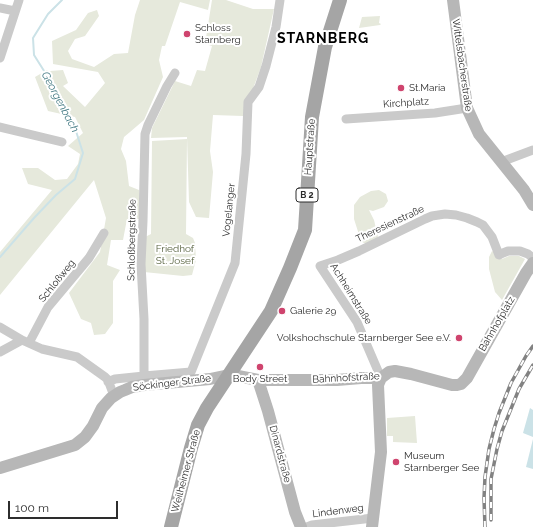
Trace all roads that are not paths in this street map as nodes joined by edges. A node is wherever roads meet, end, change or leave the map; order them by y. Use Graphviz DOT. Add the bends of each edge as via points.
graph roads {
  1 [pos="19,0"];
  2 [pos="280,0"];
  3 [pos="340,0"];
  4 [pos="453,0"];
  5 [pos="0,8"];
  6 [pos="15,10"];
  7 [pos="0,58"];
  8 [pos="175,73"];
  9 [pos="467,108"];
  10 [pos="346,119"];
  11 [pos="0,127"];
  12 [pos="62,142"];
  13 [pos="533,150"];
  14 [pos="501,162"];
  15 [pos="533,205"];
  16 [pos="104,234"];
  17 [pos="533,258"];
  18 [pos="533,263"];
  19 [pos="320,266"];
  20 [pos="0,327"];
  21 [pos="26,342"];
  22 [pos="0,352"];
  23 [pos="229,375"];
  24 [pos="144,376"];
  25 [pos="381,378"];
  26 [pos="258,380"];
  27 [pos="108,382"];
  28 [pos="461,384"];
  29 [pos="114,396"];
  30 [pos="0,468"];
  31 [pos="373,522"];
  32 [pos="171,527"];
  33 [pos="301,527"];
  34 [pos="307,527"];
  1 -- 6 [label="street"];
  2 -- 24 [label="street, Vogelanger" via="266,66 259,87 248,102 246,154 235,263 191,372"];
  3 -- 23 [label="main road, Hauptstraße / B 2" via="325,47 312,117 305,230 271,311"];
  4 -- 9 [label="street, Wittelsbacherstraße"];
  5 -- 6 [label="street"];
  6 -- 7 [label="street"];
  8 -- 24 [label="street, Schloßbergstraße" via="145,134 141,264"];
  9 -- 10 [label="street, Kirchplatz"];
  9 -- 14 [label="street, Wittelsbacherstraße" via="479,134"];
  11 -- 12 [label="street"];
  13 -- 14 [label="street"];
  14 -- 15 [label="street, Wittelsbacherstraße"];
  16 -- 21 [label="street, Schloßweg" via="89,258 48,307"];
  17 -- 19 [label="street, Theresienstraße" via="520,251 499,255 492,237 483,226 456,215 440,214 424,218 359,251"];
  18 -- 28 [label="street, Bahnhofplatz" via="467,378"];
  19 -- 25 [label="street, Achheimstraße" via="357,322"];
  20 -- 21 [label="street"];
  21 -- 22 [label="street"];
  21 -- 27 [label="street" via="42,349 77,356"];
  23 -- 26 [label="street, Bahnhofstraße"];
  23 -- 29 [label="street, Söckinger Straße" via="132,387"];
  23 -- 32 [label="main road, Weilheimer Straße / B 2" via="198,425"];
  24 -- 27 [label="street"];
  25 -- 26 [label="street, Bahnhofstraße"];
  25 -- 28 [label="street, Bahnhofstraße" via="395,371 452,385"];
  25 -- 31 [label="street" via="378,385 381,452"];
  26 -- 33 [label="street, Dinardstraße"];
  27 -- 29 [label="street"];
  29 -- 30 [label="street, Söckinger Straße" via="102,408 85,437 76,445"];
  31 -- 34 [label="street, Lindenweg"];
}
